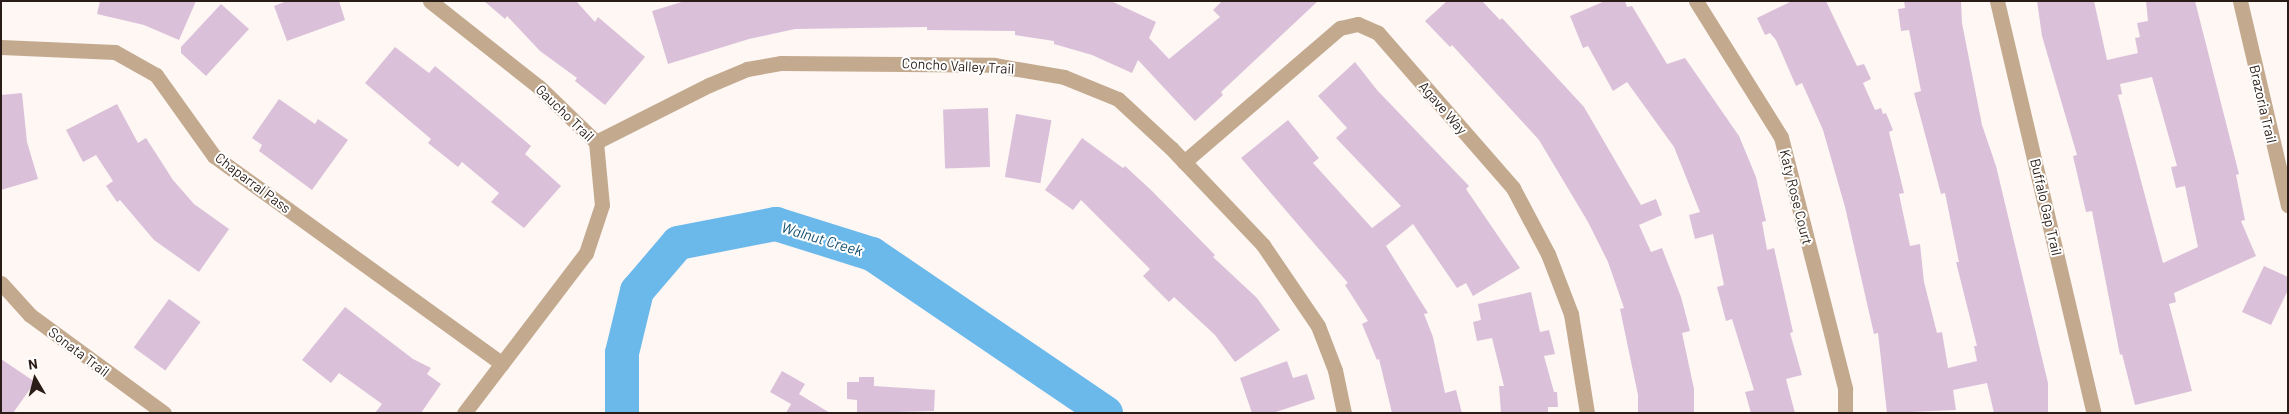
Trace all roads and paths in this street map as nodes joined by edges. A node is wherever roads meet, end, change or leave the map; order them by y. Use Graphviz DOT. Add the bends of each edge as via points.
graph roads {
  1 [pos="430,1"];
  2 [pos="1696,1"];
  3 [pos="1997,1"];
  4 [pos="2240,1"];
  5 [pos="1,47"];
  6 [pos="596,142"];
  7 [pos="1184,162"];
  8 [pos="2288,205"];
  9 [pos="1,283"];
  10 [pos="502,364"];
  11 [pos="164,413"];
  12 [pos="464,413"];
  13 [pos="1344,413"];
  14 [pos="1587,413"];
  15 [pos="1845,413"];
  16 [pos="2094,413"];
  1 -- 6 [label="street, Gaucho Trail" via="539,87"];
  2 -- 15 [label="street, Katy Rose Court" via="1781,137 1845,389"];
  3 -- 16 [label="street, Buffalo Gap Trail"];
  4 -- 8 [label="street, Brazoria Trail"];
  5 -- 10 [label="street, Chaparral Pass" via="115,52 156,75 214,156"];
  6 -- 7 [label="street, Concho Valley Trail" via="746,70 780,63 994,65 1064,77 1118,100"];
  6 -- 10 [label="street, Gaucho Trail" via="602,205 586,253"];
  7 -- 13 [label="street, Concho Valley Trail" via="1263,245 1318,326 1335,370"];
  7 -- 14 [label="street, Agave Way" via="1340,28 1358,24 1378,33 1513,188 1548,254 1571,314"];
  9 -- 11 [label="street, Sonata Trail" via="30,314"];
  10 -- 12 [label="street, Gaucho Trail"];
}
